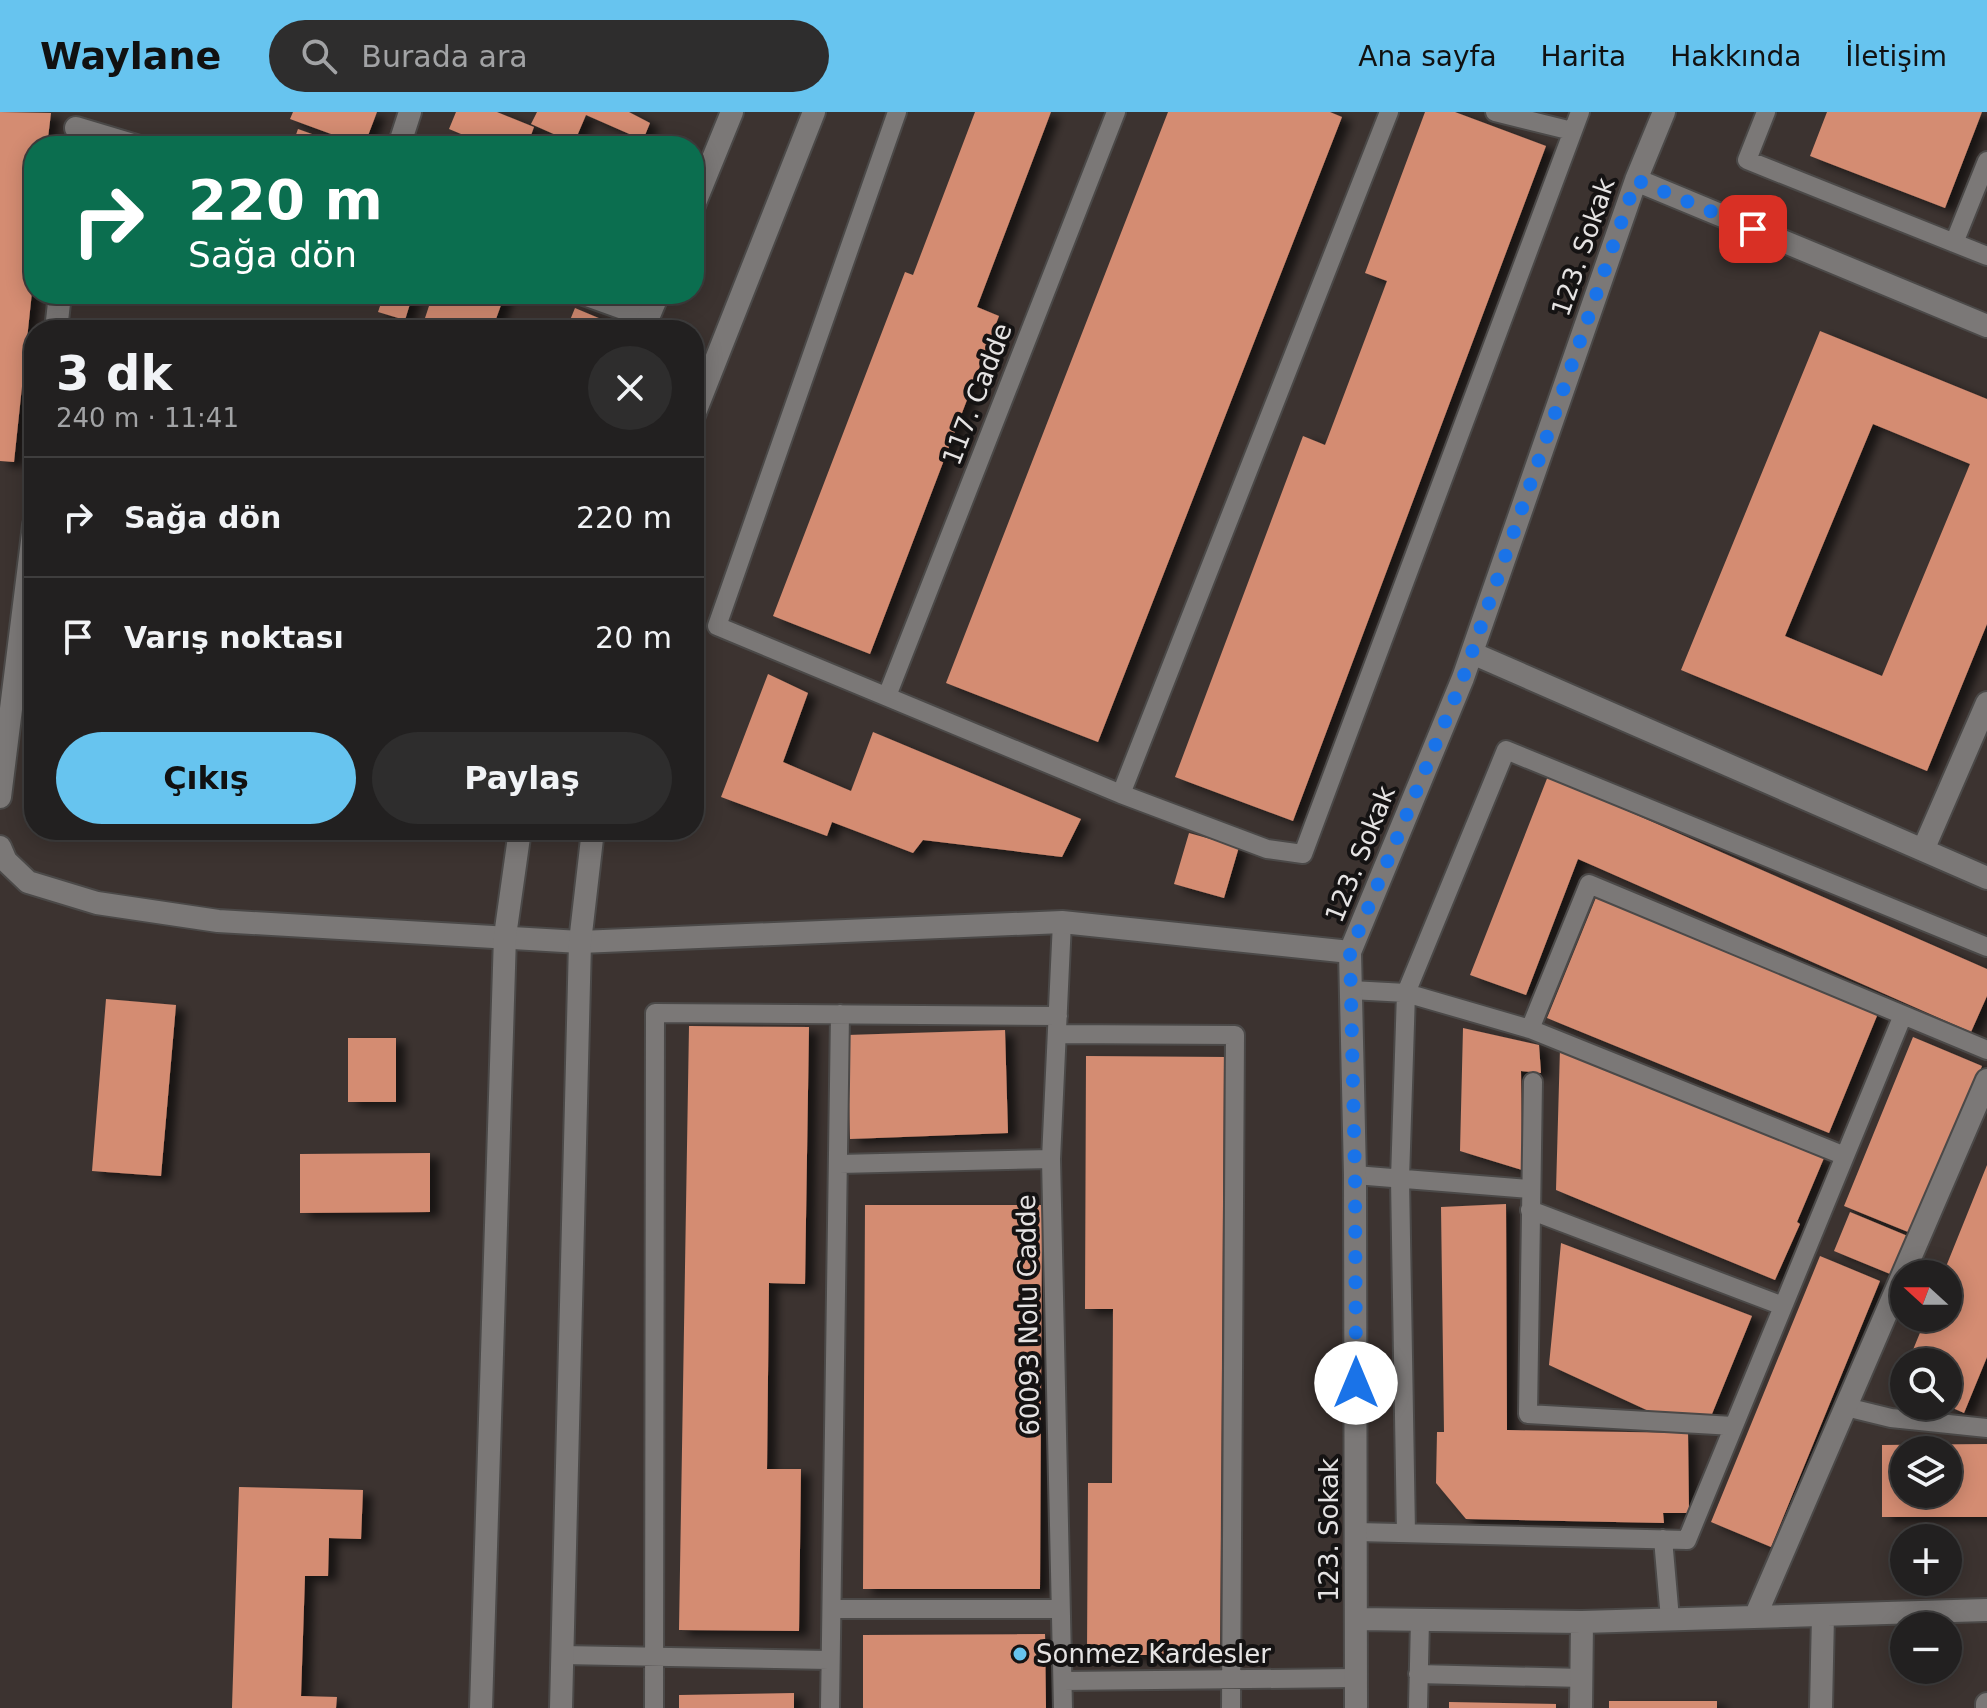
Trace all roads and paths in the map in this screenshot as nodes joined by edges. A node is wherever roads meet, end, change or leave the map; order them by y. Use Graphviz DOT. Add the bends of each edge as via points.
graph roads {
  1 [pos="410,112"];
  2 [pos="732,112"];
  3 [pos="814,112"];
  4 [pos="897,112"];
  5 [pos="1116,112"];
  6 [pos="1389,112"];
  7 [pos="1495,112"];
  8 [pos="1580,112"];
  9 [pos="1664,112"];
  10 [pos="1766,112"];
  11 [pos="76,129"];
  12 [pos="1572,131"];
  13 [pos="101,136"];
  14 [pos="402,136"];
  15 [pos="1987,161"];
  16 [pos="1636,180"];
  17 [pos="704,181"];
  18 [pos="1954,243"];
  19 [pos="1987,256"];
  20 [pos="605,304"];
  21 [pos="638,320"];
  22 [pos="1987,326"];
  23 [pos="704,390"];
  24 [pos="24,605"];
  25 [pos="1472,653"];
  26 [pos="887,696"];
  27 [pos="1987,703"];
  28 [pos="1121,794"];
  29 [pos="0,797"];
  30 [pos="519,840"];
  31 [pos="592,840"];
  32 [pos="0,847"];
  33 [pos="1923,850"];
  34 [pos="1987,878"];
  35 [pos="1062,922"];
  36 [pos="505,936"];
  37 [pos="580,942"];
  38 [pos="1987,947"];
  39 [pos="1350,952"];
  40 [pos="1351,990"];
  41 [pos="1406,993"];
  42 [pos="840,1014"];
  43 [pos="1903,1015"];
  44 [pos="1057,1025"];
  45 [pos="1530,1029"];
  46 [pos="1987,1050"];
  47 [pos="1987,1080"];
  48 [pos="1533,1082"];
  49 [pos="1845,1156"];
  50 [pos="1051,1159"];
  51 [pos="839,1164"];
  52 [pos="1355,1175"];
  53 [pos="1400,1179"];
  54 [pos="1530,1189"];
  55 [pos="1530,1210"];
  56 [pos="1783,1306"];
  57 [pos="1846,1407"];
  58 [pos="1985,1424"];
  59 [pos="1733,1426"];
  60 [pos="1357,1532"];
  61 [pos="1406,1533"];
  62 [pos="1663,1539"];
  63 [pos="833,1609"];
  64 [pos="1060,1609"];
  65 [pos="1987,1610"];
  66 [pos="1823,1615"];
  67 [pos="1755,1617"];
  68 [pos="1358,1619"];
  69 [pos="1670,1619"];
  70 [pos="1420,1620"];
  71 [pos="1582,1622"];
  72 [pos="562,1655"];
  73 [pos="654,1657"];
  74 [pos="829,1660"];
  75 [pos="1418,1674"];
  76 [pos="1356,1678"];
  77 [pos="1582,1678"];
  78 [pos="1231,1680"];
  79 [pos="1063,1681"];
  80 [pos="481,1708"];
  81 [pos="561,1708"];
  82 [pos="654,1708"];
  83 [pos="830,1708"];
  84 [pos="1063,1708"];
  85 [pos="1231,1708"];
  86 [pos="1356,1708"];
  87 [pos="1418,1708"];
  88 [pos="1581,1708"];
  89 [pos="1821,1708"];
  1 -- 14 [label="street"];
  2 -- 17 [label="street"];
  3 -- 23 [label="street"];
  4 -- 26 [label="lane" via="717,626"];
  5 -- 26 [label="lane, 117. Cadde"];
  6 -- 28 [label="lane"];
  7 -- 12 [label="lane"];
  8 -- 12 [label="lane"];
  9 -- 16 [label="street, 123. Sokak"];
  10 -- 18 [label="lane" via="1747,160"];
  11 -- 13 [label="street"];
  12 -- 28 [label="lane" via="1303,854 1267,849"];
  15 -- 18 [label="lane"];
  16 -- 22 [label="street"];
  16 -- 25 [label="street, 123. Sokak"];
  18 -- 19 [label="lane"];
  20 -- 21 [label="street"];
  24 -- 29 [label="street"];
  25 -- 33 [label="street"];
  25 -- 39 [label="street, 123. Sokak"];
  26 -- 28 [label="lane"];
  27 -- 33 [label="street"];
  30 -- 36 [label="street"];
  31 -- 37 [label="street"];
  32 -- 36 [label="street" via="6,861 28,882 97,903 218,921"];
  33 -- 34 [label="street"];
  35 -- 37 [label="street"];
  35 -- 39 [label="street"];
  35 -- 44 [label="lane, 60093 Nolu Cadde"];
  36 -- 37 [label="street"];
  36 -- 80 [label="street"];
  37 -- 72 [label="street"];
  38 -- 41 [label="lane" via="1506,750"];
  39 -- 40 [label="street, 123. Sokak"];
  40 -- 41 [label="lane"];
  40 -- 52 [label="street, 123. Sokak"];
  41 -- 45 [label="lane"];
  41 -- 53 [label="lane"];
  42 -- 44 [label="lane"];
  42 -- 51 [label="lane"];
  42 -- 73 [label="lane" via="655,1013"];
  43 -- 45 [label="lane" via="1589,884"];
  43 -- 46 [label="lane"];
  43 -- 49 [label="lane"];
  44 -- 50 [label="lane, 60093 Nolu Cadde"];
  44 -- 78 [label="lane" via="1235,1035"];
  45 -- 49 [label="lane"];
  47 -- 57 [label="street"];
  48 -- 54 [label="lane"];
  49 -- 56 [label="lane"];
  50 -- 51 [label="lane"];
  50 -- 64 [label="lane, 60093 Nolu Cadde"];
  51 -- 63 [label="lane"];
  52 -- 53 [label="lane"];
  52 -- 60 [label="street, 123. Sokak"];
  53 -- 54 [label="lane"];
  53 -- 61 [label="lane"];
  54 -- 55 [label="lane"];
  55 -- 56 [label="lane"];
  55 -- 59 [label="lane" via="1528,1414"];
  56 -- 59 [label="lane"];
  57 -- 58 [label="lane" via="1891,1418"];
  57 -- 67 [label="street"];
  59 -- 62 [label="lane" via="1687,1540"];
  60 -- 61 [label="lane"];
  60 -- 68 [label="street, 123. Sokak"];
  61 -- 62 [label="lane"];
  62 -- 69 [label="lane"];
  63 -- 64 [label="lane"];
  63 -- 74 [label="lane"];
  64 -- 79 [label="lane, 60093 Nolu Cadde"];
  65 -- 66 [label="street"];
  66 -- 67 [label="street"];
  66 -- 89 [label="street"];
  67 -- 69 [label="street"];
  68 -- 70 [label="street"];
  68 -- 76 [label="street, 123. Sokak"];
  69 -- 71 [label="street"];
  70 -- 71 [label="street"];
  70 -- 75 [label="lane"];
  71 -- 77 [label="street"];
  72 -- 73 [label="lane"];
  72 -- 81 [label="street"];
  73 -- 74 [label="lane"];
  73 -- 82 [label="lane"];
  74 -- 83 [label="lane"];
  75 -- 77 [label="lane"];
  75 -- 87 [label="lane"];
  76 -- 78 [label="lane"];
  76 -- 86 [label="street, 123. Sokak"];
  77 -- 88 [label="street"];
  78 -- 79 [label="lane"];
  78 -- 85 [label="lane"];
  79 -- 84 [label="lane, 60093 Nolu Cadde"];
}
